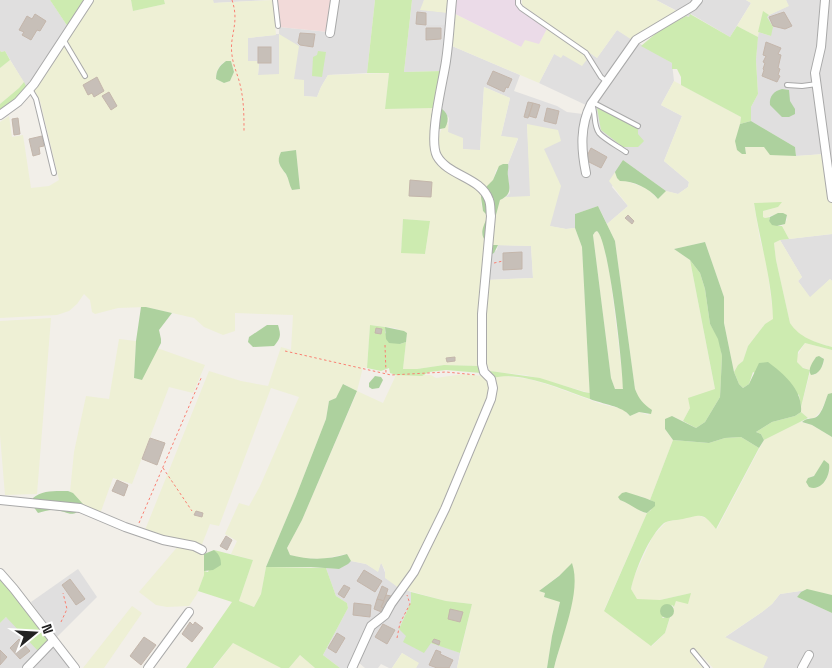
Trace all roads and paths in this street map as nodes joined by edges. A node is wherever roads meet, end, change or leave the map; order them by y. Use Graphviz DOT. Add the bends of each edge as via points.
graph roads {
  1 [pos="90,0"];
  2 [pos="232,0"];
  3 [pos="275,0"];
  4 [pos="334,0"];
  5 [pos="452,0"];
  6 [pos="518,0"];
  7 [pos="698,0"];
  8 [pos="825,0"];
  9 [pos="278,26"];
  10 [pos="330,33"];
  11 [pos="63,40"];
  12 [pos="85,76"];
  13 [pos="607,82"];
  14 [pos="817,84"];
  15 [pos="787,85"];
  16 [pos="30,89"];
  17 [pos="592,103"];
  18 [pos="0,115"];
  19 [pos="638,126"];
  20 [pos="244,132"];
  21 [pos="626,152"];
  22 [pos="54,173"];
  23 [pos="586,173"];
  24 [pos="832,198"];
  25 [pos="503,261"];
  26 [pos="491,266"];
  27 [pos="385,345"];
  28 [pos="284,351"];
  29 [pos="485,373"];
  30 [pos="386,374"];
  31 [pos="202,376"];
  32 [pos="163,467"];
  33 [pos="0,500"];
  34 [pos="192,511"];
  35 [pos="135,530"];
  36 [pos="202,550"];
  37 [pos="0,573"];
  38 [pos="401,590"];
  39 [pos="64,593"];
  40 [pos="189,612"];
  41 [pos="61,622"];
  42 [pos="397,638"];
  43 [pos="53,641"];
  44 [pos="693,651"];
  45 [pos="809,655"];
  46 [pos="27,668"];
  47 [pos="75,668"];
  48 [pos="148,668"];
  49 [pos="352,668"];
  50 [pos="706,668"];
  51 [pos="802,668"];
  1 -- 11 [label="street"];
  2 -- 20 [label="path" via="236,21 231,53 244,106"];
  3 -- 9 [label="lane"];
  4 -- 10 [label="street"];
  5 -- 29 [label="street" via="434,145 442,162 482,189 489,200 491,216 482,314 482,364"];
  6 -- 13 [label="lane" via="521,8 586,53"];
  7 -- 13 [label="street" via="636,40"];
  8 -- 14 [label="street"];
  11 -- 12 [label="lane"];
  11 -- 16 [label="street"];
  13 -- 17 [label="street"];
  14 -- 15 [label="lane"];
  14 -- 24 [label="street"];
  16 -- 18 [label="street"];
  16 -- 22 [label="lane" via="36,99"];
  17 -- 19 [label="lane"];
  17 -- 21 [label="lane" via="599,133"];
  17 -- 23 [label="street" via="582,130"];
  25 -- 26 [label="path"];
  27 -- 30 [label="path"];
  28 -- 30 [label="path"];
  29 -- 30 [label="path"];
  29 -- 38 [label="street" via="491,379 491,399 445,510 414,572"];
  31 -- 32 [label="path"];
  32 -- 34 [label="path"];
  32 -- 35 [label="path"];
  33 -- 35 [label="street" via="80,508"];
  35 -- 36 [label="street"];
  37 -- 43 [label="street"];
  38 -- 42 [label="path" via="408,596 410,604 400,623"];
  38 -- 49 [label="street" via="385,615 371,626"];
  39 -- 41 [label="path" via="67,609"];
  40 -- 48 [label="street"];
  43 -- 46 [label="street"];
  43 -- 47 [label="street"];
  44 -- 50 [label="lane"];
  45 -- 51 [label="street"];
}
